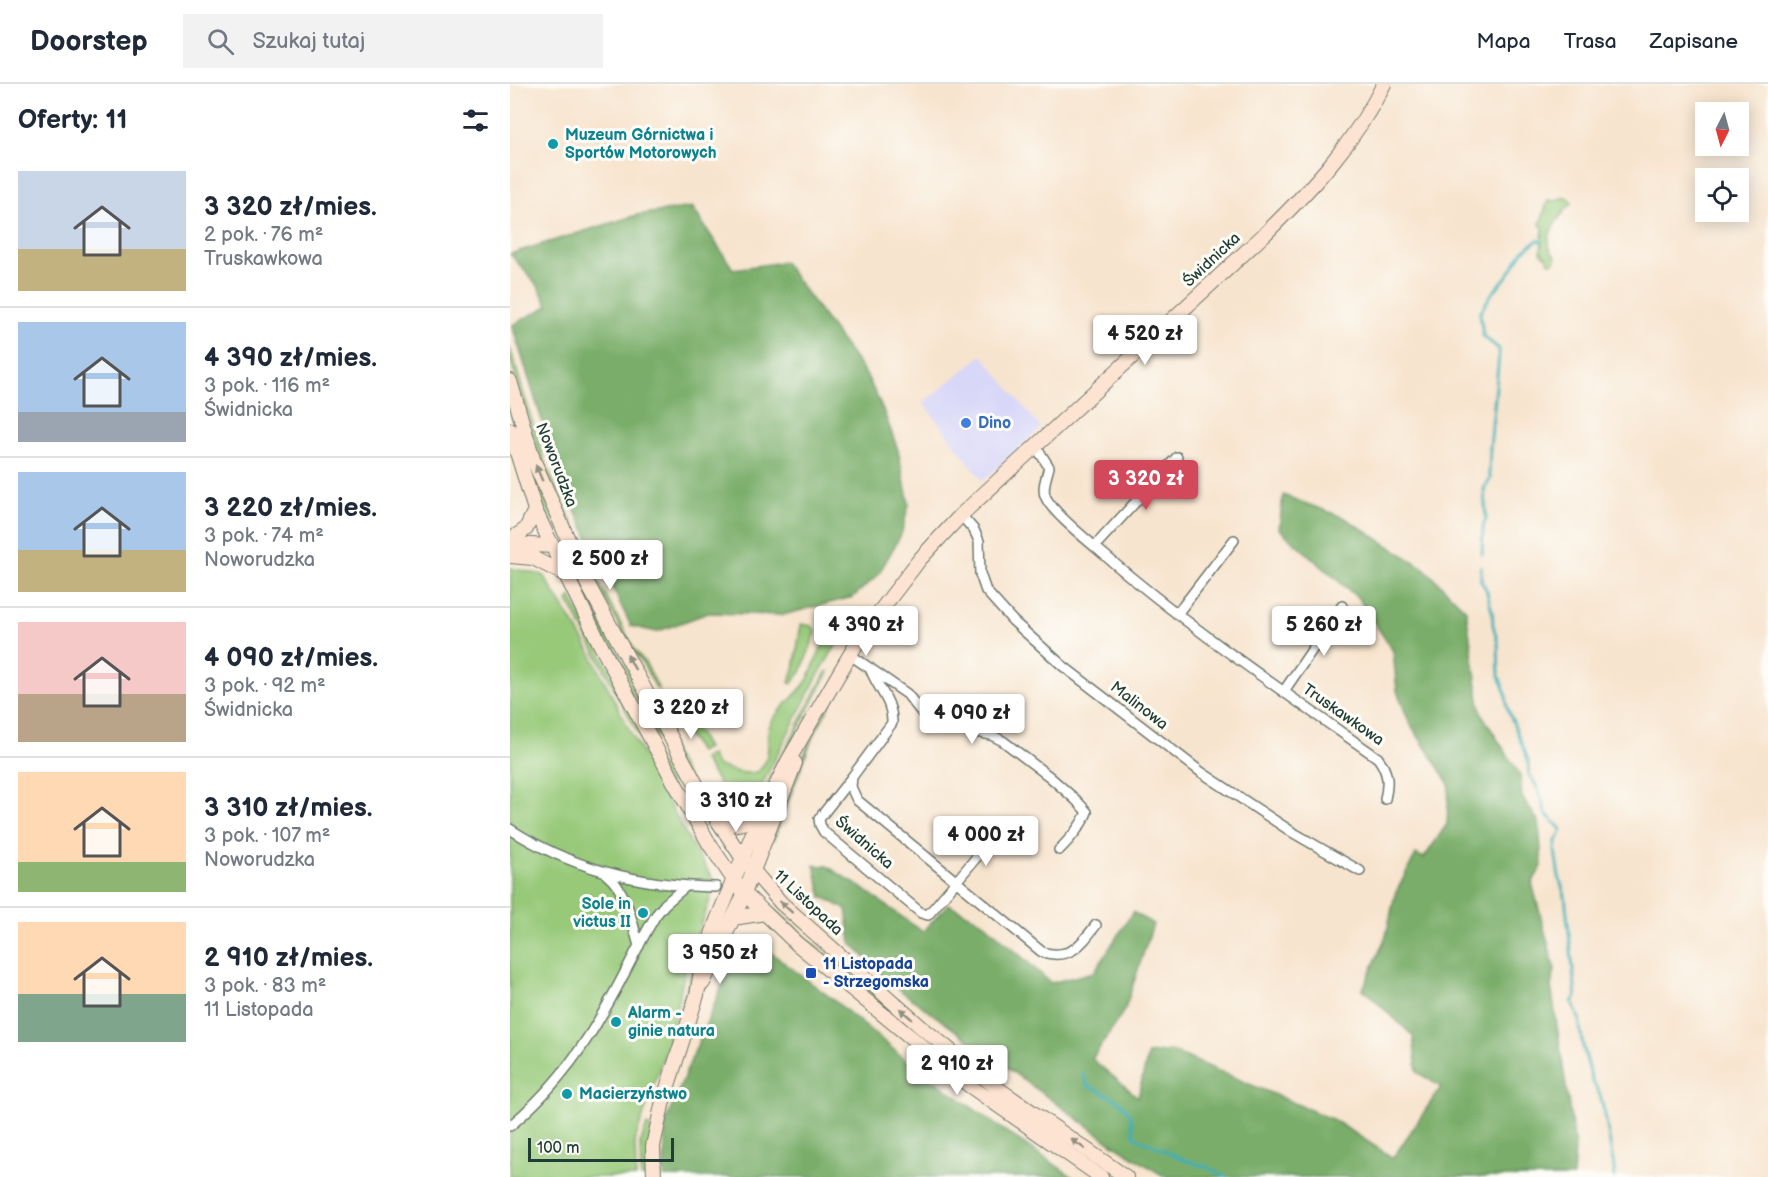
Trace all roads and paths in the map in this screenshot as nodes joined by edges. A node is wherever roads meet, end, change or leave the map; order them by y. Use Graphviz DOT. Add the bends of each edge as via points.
graph roads {
  1 [pos="1384,84"];
  2 [pos="510,381"];
  3 [pos="510,430"];
  4 [pos="1035,445"];
  5 [pos="1177,458"];
  6 [pos="536,510"];
  7 [pos="961,515"];
  8 [pos="562,527"];
  9 [pos="1234,540"];
  10 [pos="510,542"];
  11 [pos="553,546"];
  12 [pos="1095,546"];
  13 [pos="510,556"];
  14 [pos="533,558"];
  15 [pos="576,560"];
  16 [pos="566,575"];
  17 [pos="1342,606"];
  18 [pos="1177,614"];
  19 [pos="849,654"];
  20 [pos="870,668"];
  21 [pos="1284,692"];
  22 [pos="812,719"];
  23 [pos="852,777"];
  24 [pos="1385,799"];
  25 [pos="758,820"];
  26 [pos="719,822"];
  27 [pos="510,829"];
  28 [pos="996,834"];
  29 [pos="1059,850"];
  30 [pos="743,859"];
  31 [pos="1360,871"];
  32 [pos="604,872"];
  33 [pos="753,872"];
  34 [pos="734,880"];
  35 [pos="956,882"];
  36 [pos="686,886"];
  37 [pos="716,887"];
  38 [pos="744,893"];
  39 [pos="765,913"];
  40 [pos="734,918"];
  41 [pos="1096,925"];
  42 [pos="639,946"];
  43 [pos="697,995"];
  44 [pos="510,1126"];
  45 [pos="654,1177"];
  46 [pos="1101,1177"];
  47 [pos="1126,1177"];
  1 -- 4 [label="main road, Świdnicka" via="1350,141 1300,200"];
  8 -- 2 [label="main road, Noworudzka, one-way" via="533,459"];
  3 -- 6 [label="main road, Noworudzka"];
  4 -- 7 [label="main road, Świdnicka"];
  4 -- 12 [label="street, Truskawkowa" via="1049,467 1046,497"];
  5 -- 12 [label="street"];
  6 -- 10 [label="main road" via="526,529"];
  6 -- 11 [label="main road, Noworudzka"];
  7 -- 19 [label="main road, Świdnicka" via="920,559"];
  7 -- 31 [label="street, Malinowa" via="980,541 980,574 986,591 1063,666 1210,778"];
  8 -- 11 [label="main road"];
  8 -- 15 [label="main road, Noworudzka"];
  9 -- 18 [label="street"];
  10 -- 11 [label="main road"];
  11 -- 14 [label="main road"];
  11 -- 15 [label="main road"];
  11 -- 16 [label="main road, Noworudzka"];
  12 -- 18 [label="street, Truskawkowa"];
  13 -- 14 [label="main road"];
  14 -- 16 [label="main road"];
  26 -- 15 [label="main road, Noworudzka, one-way"];
  16 -- 34 [label="main road, Noworudzka" via="673,780"];
  17 -- 21 [label="street, Truskawkowa"];
  18 -- 21 [label="street, Truskawkowa"];
  19 -- 20 [label="street, Świdnicka"];
  19 -- 22 [label="main road, Świdnicka"];
  20 -- 23 [label="street, Świdnicka" via="891,707 892,723"];
  20 -- 29 [label="street, Świdnicka" via="907,694 933,723 1003,741 1076,800 1087,812"];
  21 -- 24 [label="street, Truskawkowa" via="1378,758 1386,769"];
  22 -- 25 [label="main road, Świdnicka"];
  22 -- 33 [label="main road, Świdnicka"];
  23 -- 35 [label="street, Świdnicka" via="851,787 857,800"];
  23 -- 35 [label="street, Świdnicka" via="819,819 824,832 921,913 928,915"];
  25 -- 26 [label="main road"];
  25 -- 30 [label="main road, Świdnicka"];
  26 -- 30 [label="main road, Noworudzka"];
  27 -- 32 [label="street" via="558,855"];
  28 -- 35 [label="street, Świdnicka"];
  30 -- 33 [label="main road, Noworudzka"];
  30 -- 34 [label="main road, Świdnicka"];
  32 -- 36 [label="street"];
  32 -- 42 [label="street" via="624,899"];
  33 -- 38 [label="main road, Świdnicka"];
  47 -- 33 [label="main road, 11 Listopada, one-way" via="997,1088 921,1028 781,903"];
  34 -- 38 [label="main road, Noworudzka"];
  34 -- 43 [label="main road, Świdnicka" via="702,963"];
  35 -- 41 [label="street, Świdnicka" via="1041,952 1063,955 1072,951"];
  36 -- 37 [label="street"];
  36 -- 42 [label="street" via="656,915"];
  38 -- 39 [label="main road"];
  38 -- 40 [label="main road, Świdnicka"];
  39 -- 40 [label="main road"];
  39 -- 46 [label="main road" via="969,1086"];
  40 -- 43 [label="main road, Świdnicka"];
  42 -- 44 [label="street" via="601,1017 570,1062"];
  43 -- 45 [label="main road" via="663,1101 653,1146"];
}
